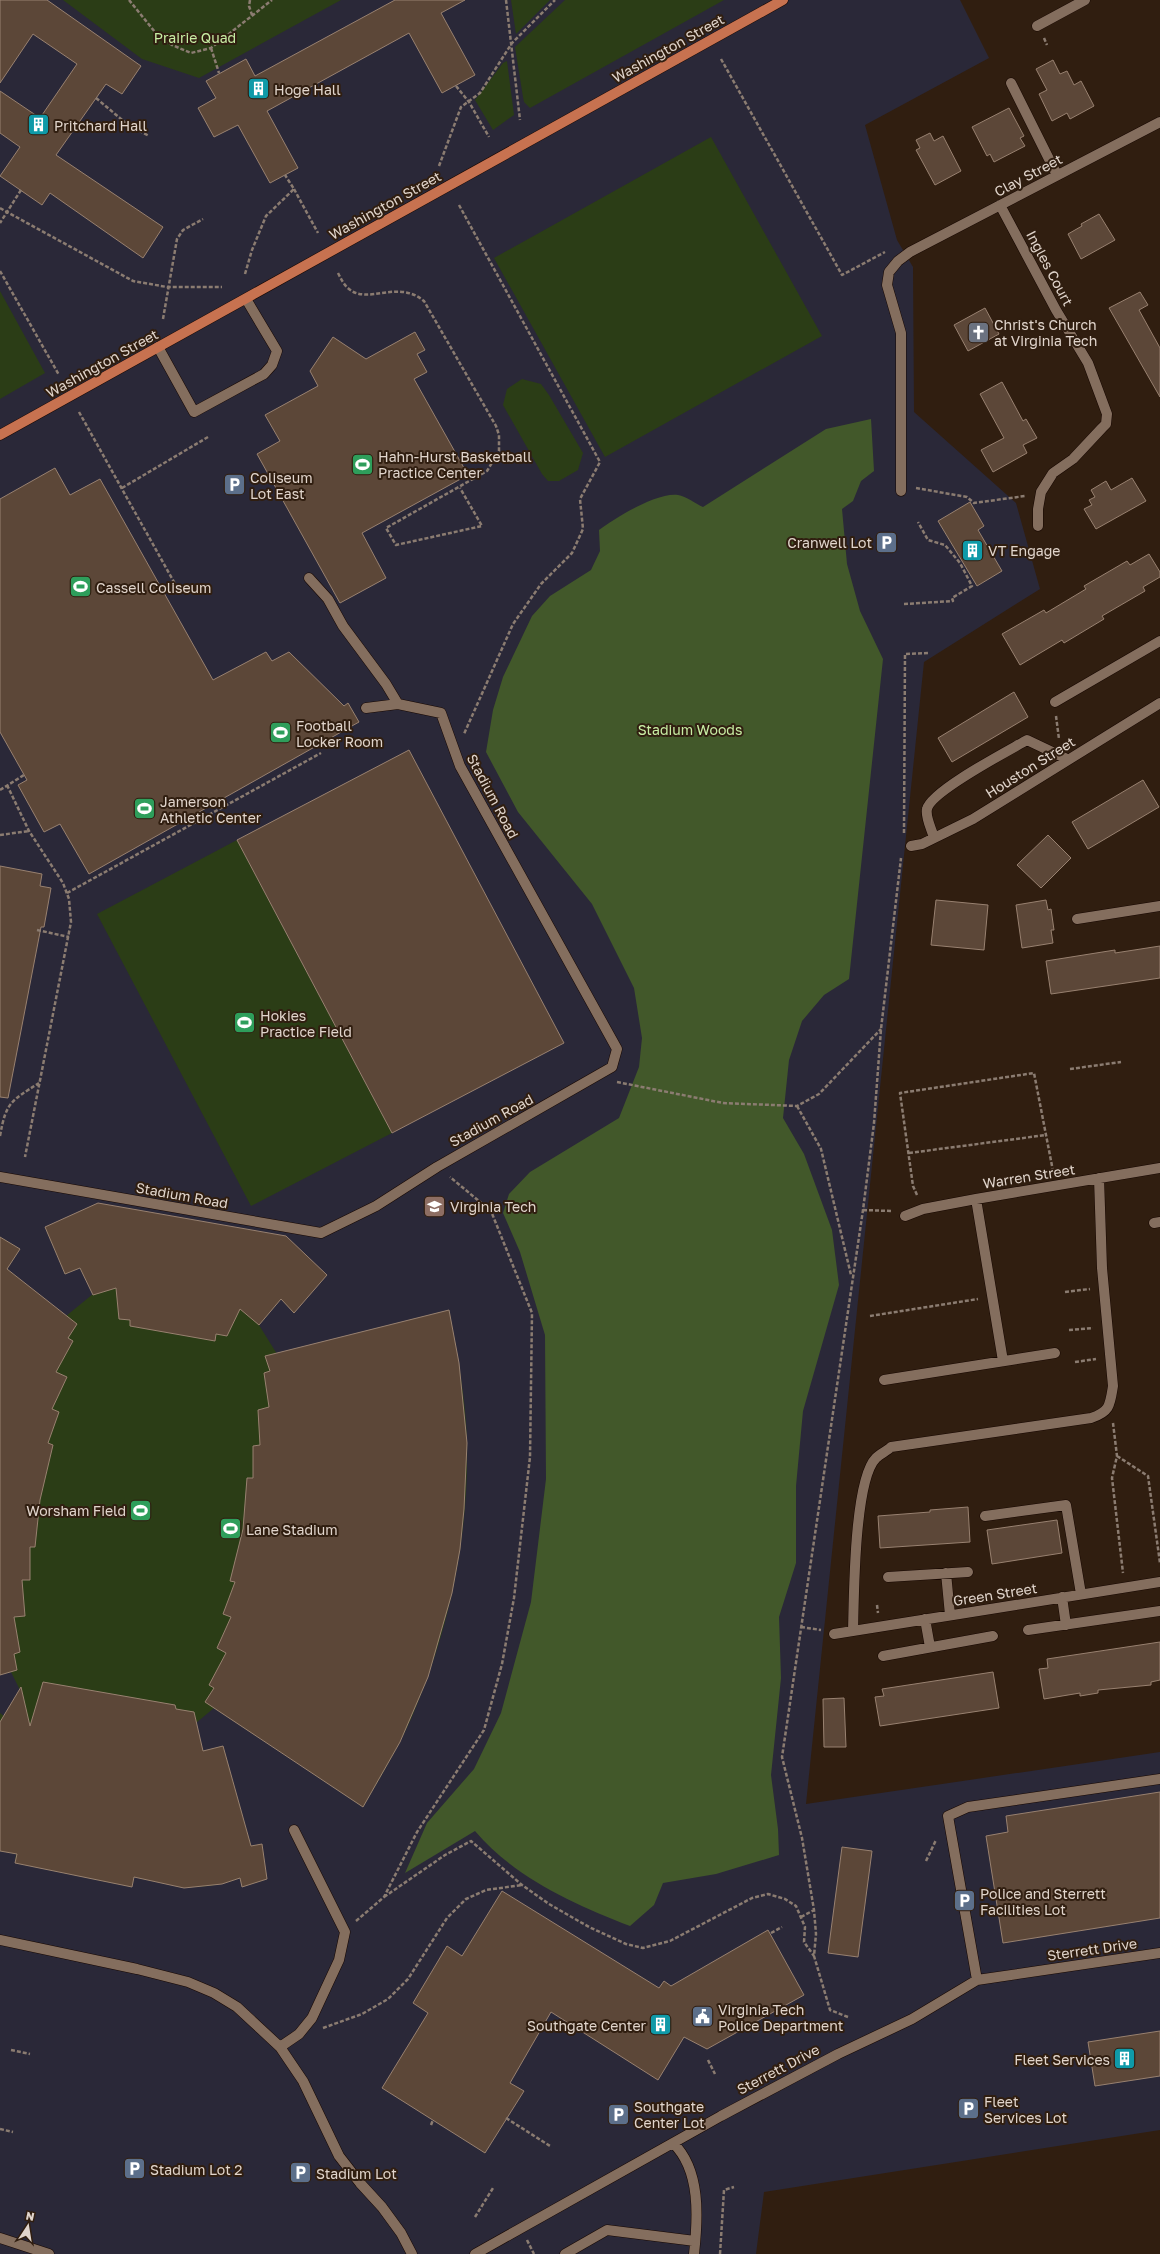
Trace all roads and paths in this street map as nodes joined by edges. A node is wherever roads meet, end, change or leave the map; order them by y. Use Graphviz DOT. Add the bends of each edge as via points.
graph roads {
  1 [pos="129,0"];
  2 [pos="250,0"];
  3 [pos="272,0"];
  4 [pos="506,0"];
  5 [pos="555,0"];
  6 [pos="783,0"];
  7 [pos="1085,0"];
  8 [pos="252,15"];
  9 [pos="1037,26"];
  10 [pos="512,43"];
  11 [pos="211,48"];
  12 [pos="721,59"];
  13 [pos="219,73"];
  14 [pos="1011,82"];
  15 [pos="456,86"];
  16 [pos="96,98"];
  17 [pos="469,102"];
  18 [pos="520,120"];
  19 [pos="1160,122"];
  20 [pos="149,136"];
  21 [pos="489,137"];
  22 [pos="439,166"];
  23 [pos="285,175"];
  24 [pos="1057,176"];
  25 [pos="294,189"];
  26 [pos="21,190"];
  27 [pos="459,205"];
  28 [pos="1000,205"];
  29 [pos="0,208"];
  30 [pos="7,212"];
  31 [pos="204,219"];
  32 [pos="0,223"];
  33 [pos="318,233"];
  34 [pos="891,249"];
  35 [pos="0,271"];
  36 [pos="338,273"];
  37 [pos="245,274"];
  38 [pos="222,287"];
  39 [pos="168,288"];
  40 [pos="246,299"];
  41 [pos="163,319"];
  42 [pos="158,347"];
  43 [pos="59,375"];
  44 [pos="79,412"];
  45 [pos="0,435"];
  46 [pos="208,438"];
  47 [pos="122,488"];
  48 [pos="460,488"];
  49 [pos="914,488"];
  50 [pos="901,491"];
  51 [pos="1013,500"];
  52 [pos="918,522"];
  53 [pos="1038,526"];
  54 [pos="309,578"];
  55 [pos="179,591"];
  56 [pos="904,604"];
  57 [pos="1160,642"];
  58 [pos="929,653"];
  59 [pos="1055,702"];
  60 [pos="1160,703"];
  61 [pos="398,704"];
  62 [pos="366,708"];
  63 [pos="463,737"];
  64 [pos="320,752"];
  65 [pos="1067,759"];
  66 [pos="24,775"];
  67 [pos="7,785"];
  68 [pos="0,790"];
  69 [pos="29,831"];
  70 [pos="0,835"];
  71 [pos="934,838"];
  72 [pos="907,842"];
  73 [pos="902,854"];
  74 [pos="67,893"];
  75 [pos="1160,906"];
  76 [pos="1077,919"];
  77 [pos="37,930"];
  78 [pos="69,937"];
  79 [pos="881,1029"];
  80 [pos="1120,1062"];
  81 [pos="1070,1069"];
  82 [pos="595,1078"];
  83 [pos="40,1083"];
  84 [pos="797,1106"];
  85 [pos="1046,1135"];
  86 [pos="0,1136"];
  87 [pos="909,1153"];
  88 [pos="25,1157"];
  89 [pos="437,1167"];
  90 [pos="1160,1168"];
  91 [pos="0,1177"];
  92 [pos="1099,1178"];
  93 [pos="1055,1186"];
  94 [pos="976,1199"];
  95 [pos="923,1209"];
  96 [pos="863,1210"];
  97 [pos="889,1210"];
  98 [pos="905,1216"];
  99 [pos="852,1276"];
  100 [pos="1104,1288"];
  101 [pos="1065,1292"];
  102 [pos="992,1297"];
  103 [pos="870,1316"];
  104 [pos="1108,1326"];
  105 [pos="1069,1330"];
  106 [pos="1055,1353"];
  107 [pos="1110,1358"];
  108 [pos="1002,1362"];
  109 [pos="1075,1362"];
  110 [pos="884,1380"];
  111 [pos="1111,1402"];
  112 [pos="1118,1456"];
  113 [pos="985,1516"];
  114 [pos="1160,1563"];
  115 [pos="968,1572"];
  116 [pos="946,1573"];
  117 [pos="888,1576"];
  118 [pos="1160,1582"];
  119 [pos="1124,1587"];
  120 [pos="1081,1594"];
  121 [pos="1062,1597"];
  122 [pos="1160,1611"];
  123 [pos="950,1615"];
  124 [pos="925,1619"];
  125 [pos="1066,1625"];
  126 [pos="801,1627"];
  127 [pos="822,1630"];
  128 [pos="854,1630"];
  129 [pos="1028,1630"];
  130 [pos="834,1634"];
  131 [pos="993,1636"];
  132 [pos="930,1648"];
  133 [pos="883,1656"];
  134 [pos="1160,1779"];
  135 [pos="294,1830"];
  136 [pos="522,1885"];
  137 [pos="384,1897"];
  138 [pos="814,1910"];
  139 [pos="800,1917"];
  140 [pos="782,1927"];
  141 [pos="345,1932"];
  142 [pos="771,1933"];
  143 [pos="0,1940"];
  144 [pos="1160,1953"];
  145 [pos="814,1956"];
  146 [pos="977,1980"];
  147 [pos="848,2017"];
  148 [pos="299,2034"];
  149 [pos="280,2047"];
  150 [pos="11,2050"];
  151 [pos="30,2054"];
  152 [pos="708,2060"];
  153 [pos="715,2074"];
  154 [pos="506,2118"];
  155 [pos="433,2120"];
  156 [pos="431,2125"];
  157 [pos="0,2129"];
  158 [pos="13,2132"];
  159 [pos="673,2143"];
  160 [pos="550,2146"];
  161 [pos="734,2187"];
  162 [pos="493,2188"];
  163 [pos="475,2217"];
  164 [pos="0,2238"];
  165 [pos="526,2239"];
  166 [pos="695,2240"];
  167 [pos="49,2254"];
  168 [pos="412,2254"];
  169 [pos="475,2254"];
  170 [pos="534,2254"];
  171 [pos="565,2254"];
  172 [pos="694,2254"];
  173 [pos="720,2254"];
  1 -- 11 [label="path" via="159,37 172,46 191,53"];
  2 -- 8 [label="path"];
  3 -- 8 [label="path"];
  4 -- 10 [label="path"];
  5 -- 10 [label="path"];
  6 -- 40 [label="main road, Washington Street"];
  7 -- 9 [label="street"];
  8 -- 11 [label="path"];
  10 -- 17 [label="path" via="480,93"];
  10 -- 18 [label="path"];
  11 -- 13 [label="path"];
  12 -- 34 [label="path" via="842,276"];
  14 -- 24 [label="street"];
  15 -- 17 [label="path"];
  16 -- 20 [label="path" via="127,124"];
  17 -- 21 [label="path"];
  17 -- 22 [label="path" via="461,107"];
  19 -- 24 [label="street, Clay Street"];
  23 -- 25 [label="path"];
  24 -- 28 [label="street, Clay Street"];
  25 -- 33 [label="path"];
  25 -- 37 [label="path" via="266,216"];
  26 -- 30 [label="path"];
  27 -- 63 [label="path" via="600,462 580,499 583,528 572,553 541,584 514,624"];
  28 -- 50 [label="street, Clay Street" via="910,252 889,272 887,285 901,333"];
  28 -- 53 [label="street, Ingles Court" via="1056,310 1088,363 1107,414 1106,424 1073,459 1053,473 1041,492"];
  29 -- 30 [label="path"];
  30 -- 32 [label="path"];
  30 -- 39 [label="path" via="133,280"];
  31 -- 39 [label="path" via="183,230 177,239"];
  35 -- 43 [label="path"];
  36 -- 48 [label="path" via="350,290 359,294 404,291 424,300 493,419 500,435 499,450 495,459 481,476"];
  38 -- 39 [label="path"];
  39 -- 41 [label="path"];
  40 -- 42 [label="main road, Washington Street"];
  40 -- 42 [label="street" via="277,350 272,365 264,374 194,412"];
  42 -- 45 [label="main road, Washington Street"];
  44 -- 47 [label="path"];
  46 -- 47 [label="path"];
  47 -- 55 [label="path"];
  48 -- 48 [label="path" via="386,528 396,545 482,526"];
  49 -- 51 [label="path" via="967,497 974,503"];
  52 -- 56 [label="path" via="928,540 944,545 955,557 972,586 952,598 952,601"];
  54 -- 61 [label="street" via="328,599 343,626"];
  57 -- 59 [label="street"];
  58 -- 72 [label="path" via="905,654"];
  60 -- 65 [label="street, Houston Street"];
  61 -- 62 [label="street"];
  61 -- 82 [label="street, Stadium Road" via="441,713 460,766 617,1049 612,1067"];
  64 -- 74 [label="path"];
  65 -- 71 [label="street, Houston Street" via="973,819"];
  65 -- 71 [label="street" via="1027,740 945,789 930,802 927,816"];
  66 -- 67 [label="path"];
  67 -- 68 [label="path"];
  67 -- 69 [label="path"];
  69 -- 70 [label="path"];
  69 -- 74 [label="path"];
  71 -- 72 [label="street, Houston Street"];
  73 -- 79 [label="path"];
  74 -- 78 [label="path" via="71,922"];
  75 -- 76 [label="street"];
  77 -- 78 [label="path"];
  78 -- 83 [label="path"];
  79 -- 84 [label="path" via="819,1094"];
  79 -- 96 [label="path" via="874,1123"];
  80 -- 81 [label="path"];
  82 -- 84 [label="path" via="723,1103"];
  82 -- 89 [label="street, Stadium Road"];
  83 -- 86 [label="path" via="11,1101"];
  83 -- 88 [label="path"];
  84 -- 99 [label="path" via="822,1149"];
  85 -- 87 [label="path"];
  85 -- 87 [label="path" via="1034,1074 900,1093"];
  85 -- 93 [label="path"];
  87 -- 95 [label="path" via="913,1186"];
  89 -- 91 [label="street, Stadium Road" via="376,1206 321,1233"];
  89 -- 137 [label="path" via="492,1211 532,1313 530,1457 514,1598 502,1664 484,1730 417,1832"];
  90 -- 92 [label="street, Warren Street"];
  92 -- 93 [label="street, Warren Street"];
  92 -- 100 [label="street"];
  93 -- 94 [label="street, Warren Street"];
  94 -- 95 [label="street, Warren Street"];
  94 -- 102 [label="street"];
  95 -- 98 [label="street, Warren Street"];
  96 -- 97 [label="path"];
  96 -- 99 [label="path"];
  99 -- 126 [label="path"];
  100 -- 101 [label="path"];
  100 -- 104 [label="street"];
  102 -- 103 [label="path"];
  102 -- 108 [label="street"];
  104 -- 105 [label="path"];
  104 -- 107 [label="street"];
  106 -- 108 [label="street"];
  107 -- 109 [label="path"];
  107 -- 111 [label="street" via="1113,1386"];
  108 -- 110 [label="street"];
  111 -- 112 [label="path"];
  111 -- 128 [label="street" via="1107,1410 1091,1418 891,1447 875,1458 866,1480 856,1537"];
  112 -- 114 [label="path" via="1148,1476"];
  112 -- 119 [label="path" via="1112,1478"];
  113 -- 120 [label="street" via="1066,1505"];
  115 -- 116 [label="street"];
  116 -- 117 [label="street"];
  116 -- 123 [label="street"];
  118 -- 119 [label="street, Green Street"];
  119 -- 120 [label="street, Green Street"];
  120 -- 121 [label="street, Green Street"];
  121 -- 123 [label="street, Green Street"];
  121 -- 125 [label="street"];
  122 -- 125 [label="street"];
  123 -- 124 [label="street, Green Street"];
  124 -- 128 [label="street, Green Street"];
  124 -- 132 [label="street"];
  125 -- 129 [label="street"];
  126 -- 127 [label="path"];
  126 -- 138 [label="path" via="782,1757 802,1838"];
  128 -- 130 [label="street, Green Street"];
  131 -- 132 [label="street"];
  132 -- 133 [label="street"];
  134 -- 146 [label="street" via="968,1807 948,1816"];
  135 -- 141 [label="street"];
  136 -- 137 [label="path" via="471,1841 445,1855"];
  136 -- 139 [label="path" via="589,1928 626,1944 643,1948 670,1941 752,1898 768,1894 785,1899 796,1906"];
  136 -- 148 [label="path" via="486,1890 466,1899 447,1918 408,1979 388,1999 334,2026"];
  137 -- 141 [label="path"];
  138 -- 139 [label="path"];
  138 -- 145 [label="path"];
  139 -- 145 [label="path" via="805,1927 804,1942"];
  140 -- 142 [label="path"];
  141 -- 148 [label="street" via="339,1960 328,1986 312,2018"];
  143 -- 149 [label="street" via="188,1982 214,1993 237,2007"];
  144 -- 146 [label="street, Sterrett Drive"];
  145 -- 147 [label="path" via="830,2010"];
  146 -- 159 [label="street, Sterrett Drive" via="912,2019 838,2054"];
  148 -- 149 [label="street"];
  149 -- 168 [label="street" via="302,2081 339,2156 382,2207 401,2233"];
  150 -- 151 [label="path"];
  152 -- 153 [label="path"];
  154 -- 160 [label="path"];
  155 -- 156 [label="path"];
  157 -- 158 [label="path"];
  159 -- 166 [label="street" via="688,2161 693,2181 696,2202"];
  159 -- 169 [label="street, Sterrett Drive"];
  161 -- 173 [label="path" via="724,2190"];
  162 -- 163 [label="path"];
  164 -- 167 [label="street"];
  165 -- 170 [label="path"];
  166 -- 171 [label="street" via="607,2230"];
  166 -- 172 [label="street"];
}
